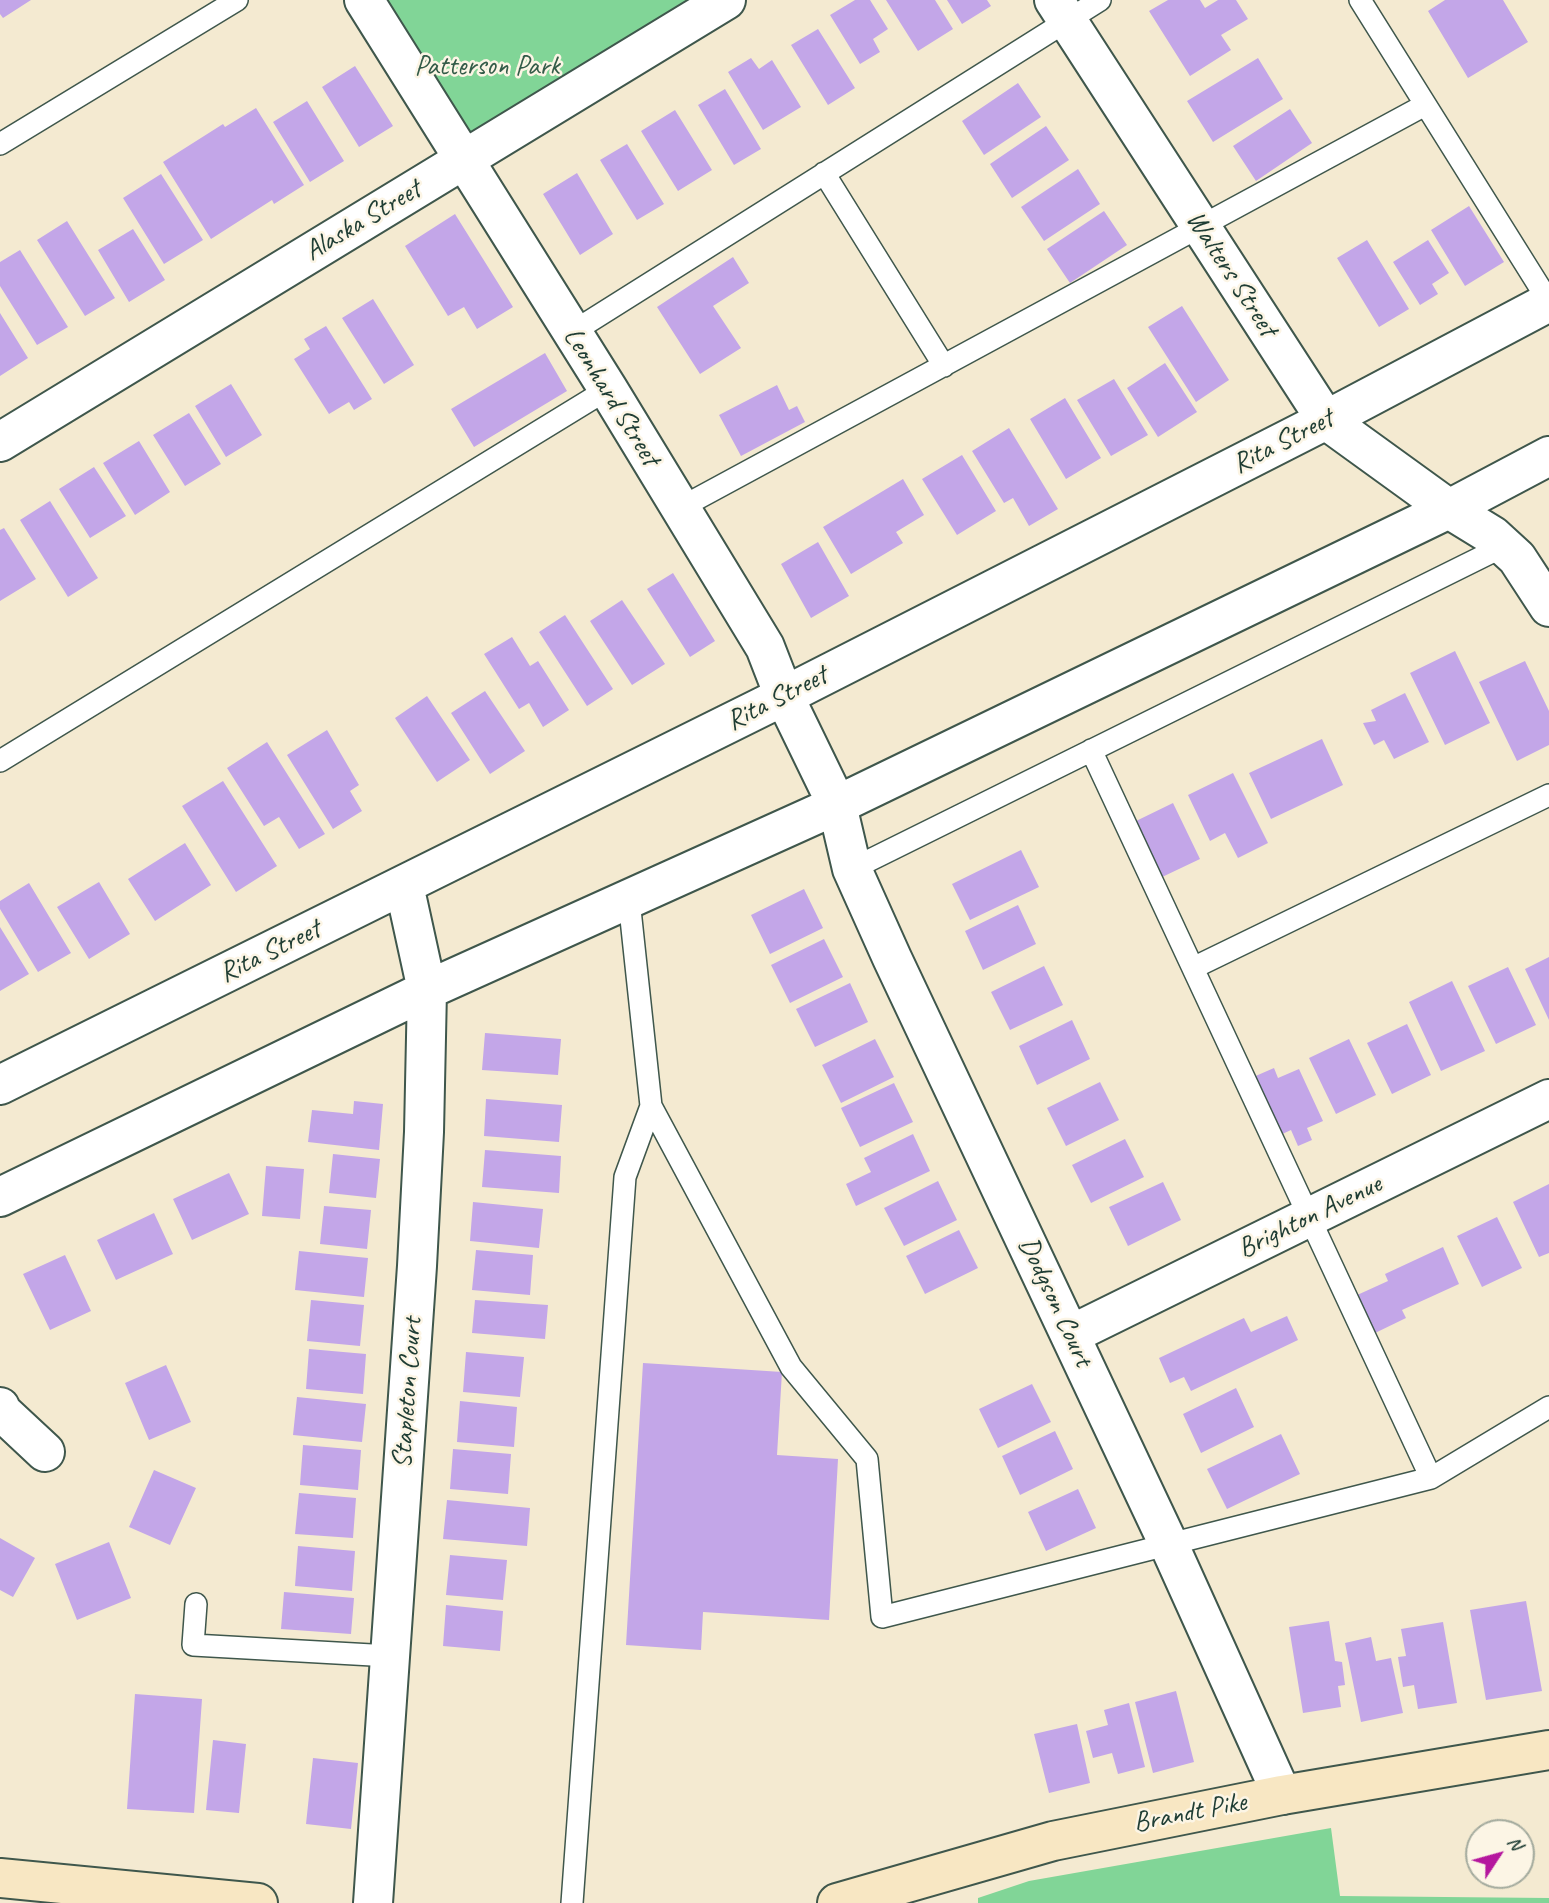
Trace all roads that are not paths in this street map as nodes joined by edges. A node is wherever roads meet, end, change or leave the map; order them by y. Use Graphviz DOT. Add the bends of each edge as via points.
graph roads {
  1 [pos="237,0"];
  2 [pos="364,0"];
  3 [pos="726,0"];
  4 [pos="1100,0"];
  5 [pos="1360,0"];
  6 [pos="1060,10"];
  7 [pos="1425,105"];
  8 [pos="0,144"];
  9 [pos="464,159"];
  10 [pos="824,173"];
  11 [pos="1201,226"];
  12 [pos="1549,302"];
  13 [pos="571,333"];
  14 [pos="944,366"];
  15 [pos="608,390"];
  16 [pos="1326,421"];
  17 [pos="0,442"];
  18 [pos="1549,456"];
  19 [pos="680,508"];
  20 [pos="1449,509"];
  21 [pos="1504,546"];
  22 [pos="1549,607"];
  23 [pos="784,696"];
  24 [pos="1091,750"];
  25 [pos="0,761"];
  26 [pos="1549,795"];
  27 [pos="837,805"];
  28 [pos="852,869"];
  29 [pos="404,885"];
  30 [pos="629,900"];
  31 [pos="1193,968"];
  32 [pos="427,990"];
  33 [pos="0,1085"];
  34 [pos="1549,1099"];
  35 [pos="651,1107"];
  36 [pos="0,1197"];
  37 [pos="1310,1217"];
  38 [pos="1070,1335"];
  39 [pos="0,1407"];
  40 [pos="1549,1407"];
  41 [pos="45,1451"];
  42 [pos="1432,1478"];
  43 [pos="1169,1545"];
  44 [pos="196,1604"];
  45 [pos="390,1656"];
  46 [pos="1549,1750"];
  47 [pos="1282,1795"];
  48 [pos="0,1878"];
  49 [pos="950,1886"];
  50 [pos="258,1903"];
  51 [pos="373,1903"];
  52 [pos="572,1903"];
  53 [pos="837,1903"];
  1 -- 8 [label="lane"];
  2 -- 9 [label="street, Leonhard Street"];
  3 -- 9 [label="street, Alaska Street"];
  4 -- 6 [label="lane"];
  5 -- 7 [label="lane"];
  6 -- 10 [label="lane"];
  6 -- 11 [label="street, Walters Street"];
  7 -- 11 [label="lane"];
  7 -- 12 [label="lane"];
  9 -- 13 [label="street, Leonhard Street"];
  9 -- 17 [label="street, Alaska Street"];
  10 -- 13 [label="lane"];
  10 -- 14 [label="lane"];
  11 -- 14 [label="lane"];
  11 -- 16 [label="street, Walters Street"];
  12 -- 16 [label="street, Rita Street"];
  13 -- 15 [label="street, Leonhard Street"];
  14 -- 19 [label="lane"];
  15 -- 19 [label="street, Leonhard Street"];
  15 -- 25 [label="lane"];
  16 -- 20 [label="street, Walters Street"];
  16 -- 23 [label="street, Rita Street"];
  18 -- 20 [label="street"];
  19 -- 23 [label="street, Leonhard Street" via="765,647"];
  20 -- 21 [label="street, Walters Street"];
  20 -- 27 [label="street"];
  21 -- 22 [label="street, Walters Street"];
  21 -- 24 [label="lane"];
  23 -- 27 [label="street, Leonhard Street"];
  23 -- 29 [label="street, Rita Street"];
  24 -- 28 [label="lane"];
  24 -- 31 [label="lane"];
  26 -- 31 [label="lane"];
  27 -- 28 [label="street, Dodgson Court"];
  27 -- 30 [label="street"];
  28 -- 38 [label="street, Dodgson Court"];
  29 -- 32 [label="street, Stapleton Court"];
  29 -- 33 [label="street, Rita Street"];
  30 -- 32 [label="street"];
  30 -- 35 [label="lane"];
  31 -- 37 [label="lane"];
  32 -- 36 [label="street"];
  32 -- 45 [label="street, Stapleton Court" via="419,1226"];
  34 -- 37 [label="street, Brighton Avenue"];
  35 -- 43 [label="lane" via="791,1367 867,1459 882,1617"];
  35 -- 52 [label="lane" via="625,1177"];
  37 -- 38 [label="street, Brighton Avenue"];
  37 -- 42 [label="lane"];
  38 -- 43 [label="street, Dodgson Court"];
  39 -- 41 [label="street"];
  40 -- 42 [label="lane"];
  42 -- 43 [label="lane"];
  43 -- 47 [label="street, Dodgson Court"];
  44 -- 45 [label="lane" via="193,1645"];
  45 -- 51 [label="street, Stapleton Court"];
  46 -- 47 [label="main road, Brandt Pike"];
  47 -- 49 [label="main road, Brandt Pike" via="1053,1841"];
  48 -- 50 [label="main road"];
  49 -- 53 [label="main road, Brandt Pike"];
}
